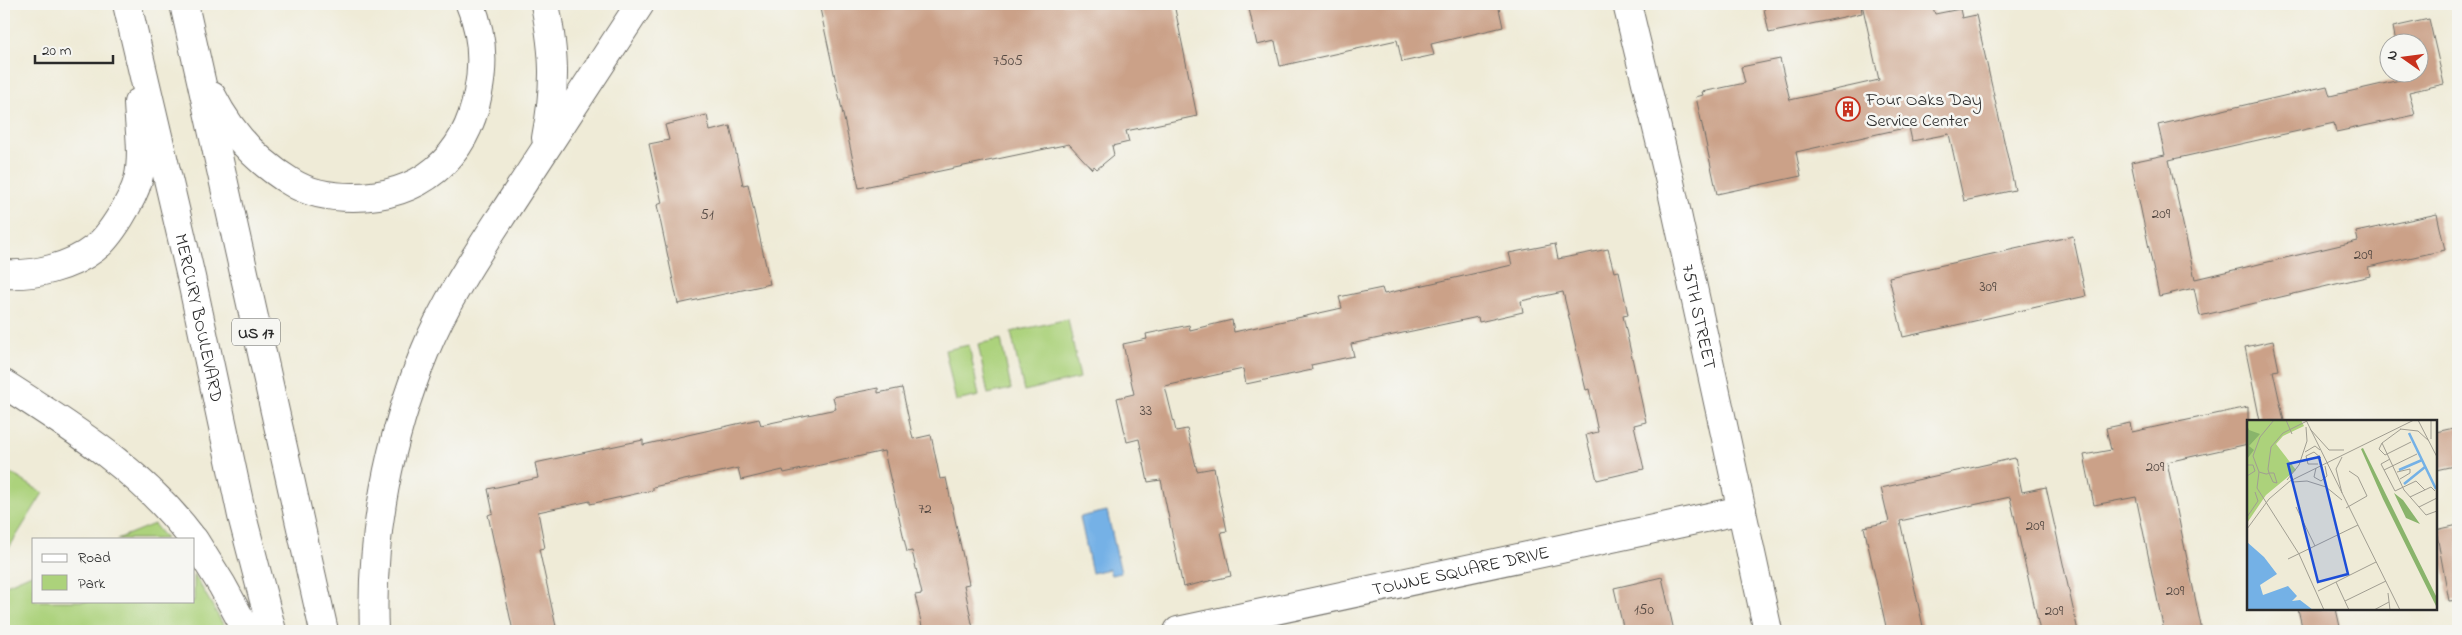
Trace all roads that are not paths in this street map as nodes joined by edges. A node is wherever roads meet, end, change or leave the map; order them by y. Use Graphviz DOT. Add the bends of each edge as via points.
graph roads {
  1 [pos="128,4"];
  2 [pos="184,4"];
  3 [pos="470,4"];
  4 [pos="545,4"];
  5 [pos="640,4"];
  6 [pos="1627,4"];
  7 [pos="137,44"];
  8 [pos="200,74"];
  9 [pos="544,151"];
  10 [pos="4,274"];
  11 [pos="4,384"];
  12 [pos="1742,510"];
  13 [pos="192,538"];
  14 [pos="195,542"];
  15 [pos="247,631"];
  16 [pos="272,631"];
  17 [pos="324,631"];
  18 [pos="374,631"];
  19 [pos="1178,631"];
  20 [pos="1768,631"];
  1 -- 7 [label="main road, MERCURY BOULEVARD / US 17"];
  2 -- 8 [label="main road, US 17"];
  3 -- 8 [label="main road" via="476,17 482,55 476,105 466,132 451,156 430,175 388,195 327,195 292,183 258,158 239,138 219,110"];
  4 -- 9 [label="main road" via="554,65 553,102"];
  5 -- 9 [label="main road"];
  6 -- 12 [label="main road, 75TH STREET"];
  7 -- 10 [label="main road" via="140,163 138,180 126,207 96,248 78,258 44,271"];
  7 -- 16 [label="main road, MERCURY BOULEVARD / US 17" via="242,516"];
  8 -- 17 [label="main road, US 17"];
  9 -- 18 [label="main road" via="446,308 408,399 382,501 375,570"];
  11 -- 13 [label="main road" via="75,429 126,469 154,493"];
  12 -- 19 [label="main road, TOWNE SQUARE DRIVE"];
  12 -- 20 [label="main road, 75TH STREET"];
  14 -- 15 [label="main road"];
}
